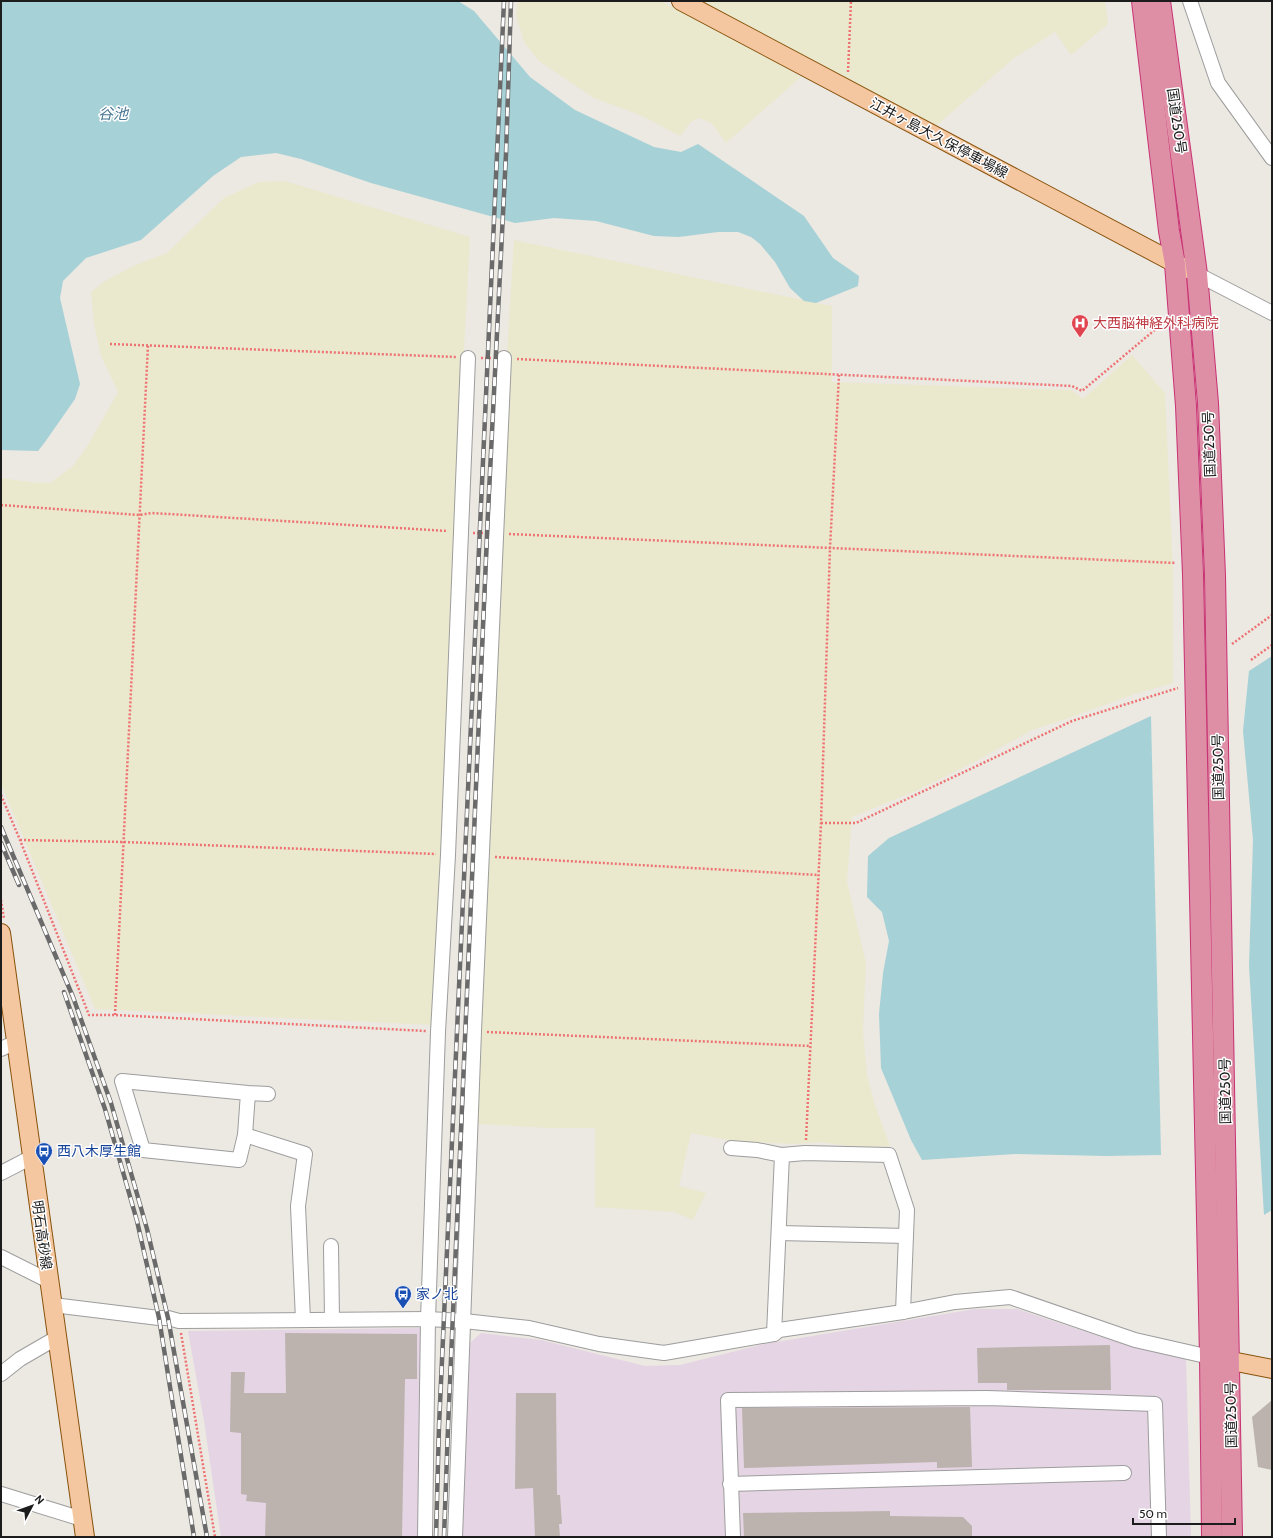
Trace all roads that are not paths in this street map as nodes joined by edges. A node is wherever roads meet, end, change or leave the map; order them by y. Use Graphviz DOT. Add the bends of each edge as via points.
graph roads {
  1 [pos="681,1"];
  2 [pos="1142,1"];
  3 [pos="1160,1"];
  4 [pos="1190,1"];
  5 [pos="1272,158"];
  6 [pos="1175,264"];
  7 [pos="1198,274"];
  8 [pos="1272,313"];
  9 [pos="468,358"];
  10 [pos="504,358"];
  11 [pos="1,933"];
  12 [pos="8,1046"];
  13 [pos="248,1093"];
  14 [pos="268,1094"];
  15 [pos="245,1135"];
  16 [pos="731,1148"];
  17 [pos="782,1155"];
  18 [pos="32,1157"];
  19 [pos="1,1173"];
  20 [pos="779,1233"];
  21 [pos="906,1236"];
  22 [pos="331,1246"];
  23 [pos="1,1257"];
  24 [pos="49,1281"];
  25 [pos="53,1305"];
  26 [pos="902,1312"];
  27 [pos="428,1319"];
  28 [pos="303,1320"];
  29 [pos="332,1320"];
  30 [pos="464,1321"];
  31 [pos="774,1334"];
  32 [pos="58,1337"];
  33 [pos="1210,1357"];
  34 [pos="1230,1360"];
  35 [pos="1272,1369"];
  36 [pos="1,1374"];
  37 [pos="1124,1473"];
  38 [pos="730,1484"];
  39 [pos="1,1494"];
  40 [pos="82,1519"];
  41 [pos="85,1537"];
  42 [pos="425,1537"];
  43 [pos="455,1537"];
  44 [pos="732,1537"];
  45 [pos="1159,1537"];
  46 [pos="1212,1537"];
  47 [pos="1232,1537"];
  1 -- 6 [label="main road, 江井ヶ島大久保停車場線"];
  2 -- 6 [label="highway, 国道250号"];
  3 -- 7 [label="highway, 国道250号"];
  4 -- 5 [label="street" via="1218,83"];
  6 -- 7 [label="main road, 江井ヶ島大久保停車場線"];
  6 -- 33 [label="highway, 国道250号" via="1186,406 1193,574"];
  7 -- 8 [label="street"];
  7 -- 34 [label="highway, 国道250号" via="1208,403 1215,576"];
  9 -- 27 [label="street"];
  10 -- 30 [label="street" via="474,1031"];
  11 -- 12 [label="main road, 明石高砂線"];
  12 -- 18 [label="main road, 明石高砂線"];
  13 -- 14 [label="street"];
  13 -- 15 [label="street"];
  13 -- 15 [label="street" via="122,1080 143,1150 239,1160"];
  15 -- 28 [label="street" via="305,1154 298,1206"];
  16 -- 17 [label="street"];
  17 -- 20 [label="street"];
  17 -- 21 [label="street" via="889,1155 907,1210"];
  18 -- 19 [label="street"];
  18 -- 24 [label="main road, 明石高砂線"];
  20 -- 21 [label="street"];
  20 -- 31 [label="street"];
  21 -- 26 [label="street"];
  22 -- 29 [label="street"];
  23 -- 24 [label="street"];
  24 -- 25 [label="main road, 明石高砂線"];
  25 -- 28 [label="street" via="179,1321"];
  25 -- 32 [label="main road, 明石高砂線"];
  26 -- 31 [label="street" via="780,1330"];
  26 -- 33 [label="street" via="955,1302 1010,1297 1135,1340"];
  27 -- 29 [label="street"];
  27 -- 30 [label="street"];
  27 -- 42 [label="street"];
  28 -- 29 [label="street"];
  30 -- 31 [label="street" via="529,1328 599,1344 664,1353"];
  30 -- 43 [label="street"];
  32 -- 36 [label="street" via="20,1359"];
  32 -- 40 [label="main road, 明石高砂線"];
  33 -- 34 [label="main road"];
  33 -- 46 [label="highway, 国道250号"];
  34 -- 35 [label="main road"];
  34 -- 47 [label="highway, 国道250号"];
  37 -- 38 [label="street"];
  38 -- 44 [label="street"];
  38 -- 45 [label="street" via="728,1400 987,1398 1155,1404"];
  39 -- 40 [label="street"];
  40 -- 41 [label="main road, 明石高砂線"];
}
